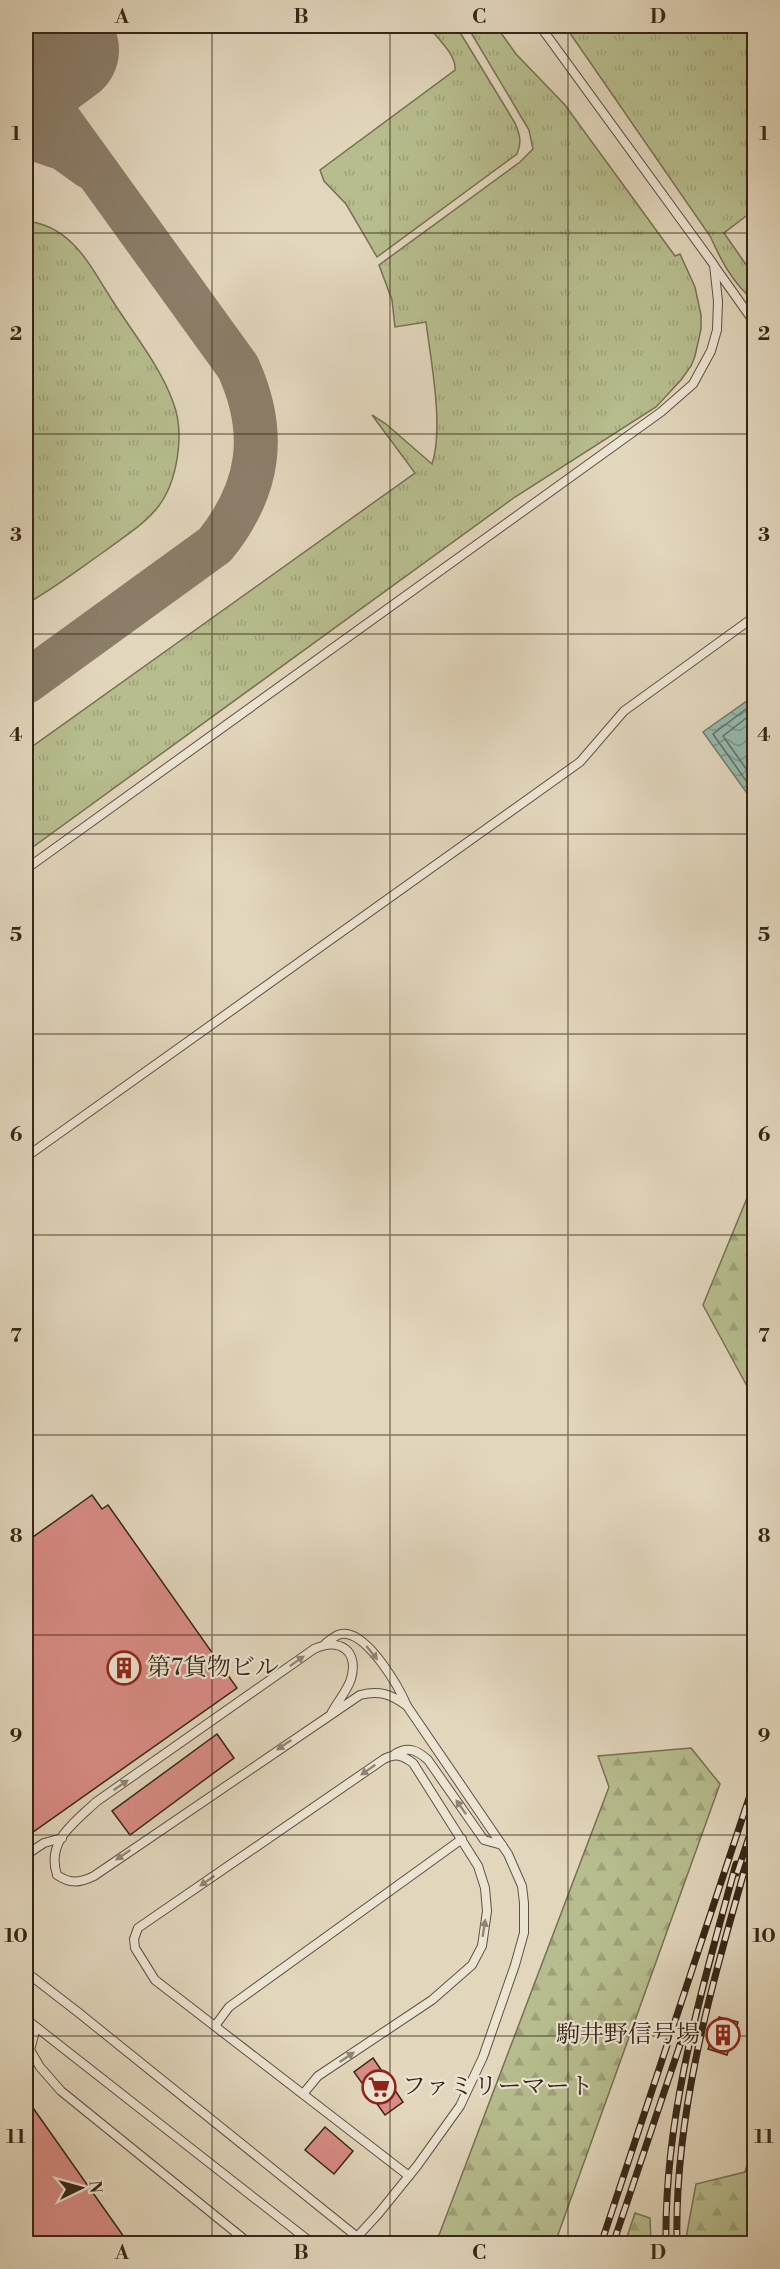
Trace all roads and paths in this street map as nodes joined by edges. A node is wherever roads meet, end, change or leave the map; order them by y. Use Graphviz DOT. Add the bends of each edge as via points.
graph roads {
  1 [pos="540,26"];
  2 [pos="714,265"];
  3 [pos="754,322"];
  4 [pos="754,617"];
  5 [pos="26,869"];
  6 [pos="26,1157"];
  7 [pos="325,1644"];
  8 [pos="407,1706"];
  9 [pos="332,1712"];
  10 [pos="395,1754"];
  11 [pos="62,1838"];
  12 [pos="462,1839"];
  13 [pos="502,1845"];
  14 [pos="26,1856"];
  15 [pos="26,1972"];
  16 [pos="26,2019"];
  17 [pos="215,2026"];
  18 [pos="36,2027"];
  19 [pos="30,2050"];
  20 [pos="26,2071"];
  21 [pos="303,2094"];
  22 [pos="409,2176"];
  23 [pos="357,2237"];
  24 [pos="250,2244"];
  25 [pos="313,2244"];
  26 [pos="348,2244"];
  27 [pos="366,2244"];
  1 -- 2 [label="lane"];
  2 -- 3 [label="lane"];
  2 -- 5 [label="lane" via="717,330 711,351 693,384 661,412"];
  4 -- 6 [label="lane" via="624,711 580,762"];
  7 -- 8 [label="lane, one-way" via="338,1634 361,1640 400,1689"];
  7 -- 9 [label="lane" via="345,1647 352,1667 351,1679"];
  11 -- 7 [label="lane, one-way" via="96,1802"];
  8 -- 9 [label="lane" via="374,1692 360,1695"];
  8 -- 13 [label="lane"];
  9 -- 11 [label="lane, one-way" via="84,1881 74,1883 57,1875 53,1857"];
  10 -- 12 [label="lane" via="413,1763"];
  13 -- 10 [label="lane, one-way" via="484,1840 420,1753 402,1749"];
  10 -- 17 [label="lane, one-way" via="138,1928 135,1947 155,1980"];
  11 -- 14 [label="lane"];
  12 -- 17 [label="lane" via="230,2007"];
  21 -- 12 [label="lane, one-way" via="318,2076 432,2000 471,1965 482,1946 487,1911 478,1866"];
  13 -- 22 [label="lane" via="522,1886 524,1933 483,2057 460,2106"];
  15 -- 23 [label="lane"];
  16 -- 18 [label="lane"];
  17 -- 21 [label="lane"];
  18 -- 19 [label="lane"];
  18 -- 25 [label="lane"];
  19 -- 20 [label="lane"];
  19 -- 24 [label="lane" via="61,2091"];
  21 -- 22 [label="lane"];
  22 -- 23 [label="lane"];
  23 -- 26 [label="lane"];
  23 -- 27 [label="lane"];
}
